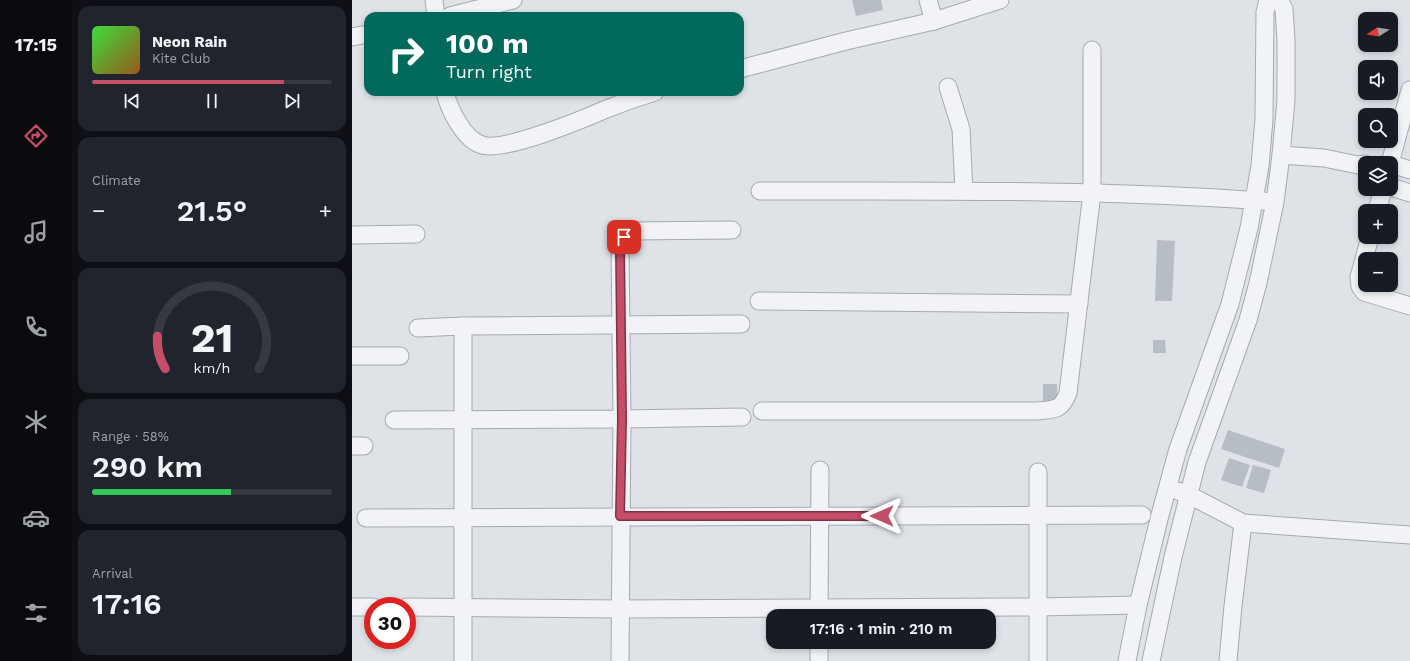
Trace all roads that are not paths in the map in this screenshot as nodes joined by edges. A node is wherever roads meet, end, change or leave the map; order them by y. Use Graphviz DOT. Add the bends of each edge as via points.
graph roads {
  1 [pos="434,0"];
  2 [pos="513,0"];
  3 [pos="928,0"];
  4 [pos="1000,0"];
  5 [pos="1268,0"];
  6 [pos="1278,0"];
  7 [pos="436,12"];
  8 [pos="466,12"];
  9 [pos="934,21"];
  10 [pos="364,35"];
  11 [pos="352,37"];
  12 [pos="1092,50"];
  13 [pos="744,68"];
  14 [pos="948,88"];
  15 [pos="1410,90"];
  16 [pos="447,96"];
  17 [pos="642,96"];
  18 [pos="1281,155"];
  19 [pos="1392,156"];
  20 [pos="1358,165"];
  21 [pos="1398,166"];
  22 [pos="1410,170"];
  23 [pos="1398,189"];
  24 [pos="760,191"];
  25 [pos="964,191"];
  26 [pos="1092,192"];
  27 [pos="1410,193"];
  28 [pos="1254,200"];
  29 [pos="1275,202"];
  30 [pos="732,230"];
  31 [pos="416,234"];
  32 [pos="352,235"];
  33 [pos="1368,244"];
  34 [pos="759,301"];
  35 [pos="1079,304"];
  36 [pos="1410,306"];
  37 [pos="741,324"];
  38 [pos="463,326"];
  39 [pos="620,326"];
  40 [pos="418,328"];
  41 [pos="352,356"];
  42 [pos="400,356"];
  43 [pos="762,411"];
  44 [pos="742,417"];
  45 [pos="464,419"];
  46 [pos="622,419"];
  47 [pos="394,420"];
  48 [pos="820,470"];
  49 [pos="1038,472"];
  50 [pos="1168,487"];
  51 [pos="1188,495"];
  52 [pos="1142,515"];
  53 [pos="620,516"];
  54 [pos="820,516"];
  55 [pos="1038,516"];
  56 [pos="366,518"];
  57 [pos="463,519"];
  58 [pos="1243,523"];
  59 [pos="1410,535"];
  60 [pos="1138,605"];
  61 [pos="352,607"];
  62 [pos="364,607"];
  63 [pos="1038,607"];
  64 [pos="416,608"];
  65 [pos="463,608"];
  66 [pos="620,609"];
  67 [pos="819,609"];
  68 [pos="950,609"];
  69 [pos="766,611"];
  70 [pos="819,649"];
  71 [pos="463,661"];
  72 [pos="620,661"];
  73 [pos="819,661"];
  74 [pos="1038,661"];
  75 [pos="1127,661"];
  76 [pos="1151,661"];
  77 [pos="1228,661"];
  1 -- 7 [label="street"];
  2 -- 8 [label="street"];
  3 -- 9 [label="street"];
  4 -- 9 [label="street"];
  5 -- 28 [label="street" via="1265,12 1264,119"];
  6 -- 18 [label="street" via="1284,9 1286,40 1286,100"];
  9 -- 13 [label="street"];
  10 -- 11 [label="street"];
  12 -- 26 [label="street"];
  14 -- 25 [label="street" via="961,129"];
  15 -- 19 [label="street"];
  16 -- 17 [label="street" via="466,134 484,146 501,145 554,130"];
  18 -- 20 [label="street" via="1324,158"];
  18 -- 29 [label="street"];
  21 -- 22 [label="street"];
  23 -- 27 [label="street"];
  24 -- 25 [label="street"];
  25 -- 26 [label="street"];
  26 -- 28 [label="street"];
  26 -- 35 [label="street"];
  28 -- 29 [label="street"];
  28 -- 50 [label="street" via="1230,304 1178,449"];
  29 -- 51 [label="street" via="1248,320 1205,436"];
  30 -- 39 [label="street" via="632,231 624,237 620,248"];
  31 -- 32 [label="street"];
  33 -- 36 [label="street" via="1359,277 1364,292"];
  34 -- 35 [label="street"];
  35 -- 43 [label="street" via="1068,392 1064,403 1055,409"];
  37 -- 39 [label="street"];
  38 -- 39 [label="street"];
  38 -- 40 [label="street"];
  38 -- 45 [label="street"];
  39 -- 46 [label="street"];
  41 -- 42 [label="street"];
  44 -- 46 [label="street"];
  45 -- 46 [label="street"];
  45 -- 47 [label="street"];
  45 -- 57 [label="street"];
  46 -- 53 [label="street"];
  48 -- 54 [label="street"];
  49 -- 55 [label="street"];
  50 -- 51 [label="street"];
  50 -- 60 [label="street"];
  51 -- 58 [label="street"];
  51 -- 76 [label="street"];
  52 -- 55 [label="street"];
  53 -- 54 [label="street"];
  53 -- 57 [label="street"];
  53 -- 66 [label="street"];
  54 -- 55 [label="street"];
  54 -- 67 [label="street"];
  55 -- 63 [label="street"];
  56 -- 57 [label="street"];
  57 -- 65 [label="street"];
  58 -- 59 [label="street"];
  58 -- 77 [label="street"];
  60 -- 63 [label="street"];
  60 -- 75 [label="street"];
  61 -- 62 [label="street"];
  63 -- 68 [label="street"];
  63 -- 74 [label="street"];
  64 -- 65 [label="street"];
  65 -- 66 [label="street"];
  65 -- 71 [label="street"];
  66 -- 69 [label="street"];
  66 -- 72 [label="street"];
  70 -- 73 [label="street"];
}
